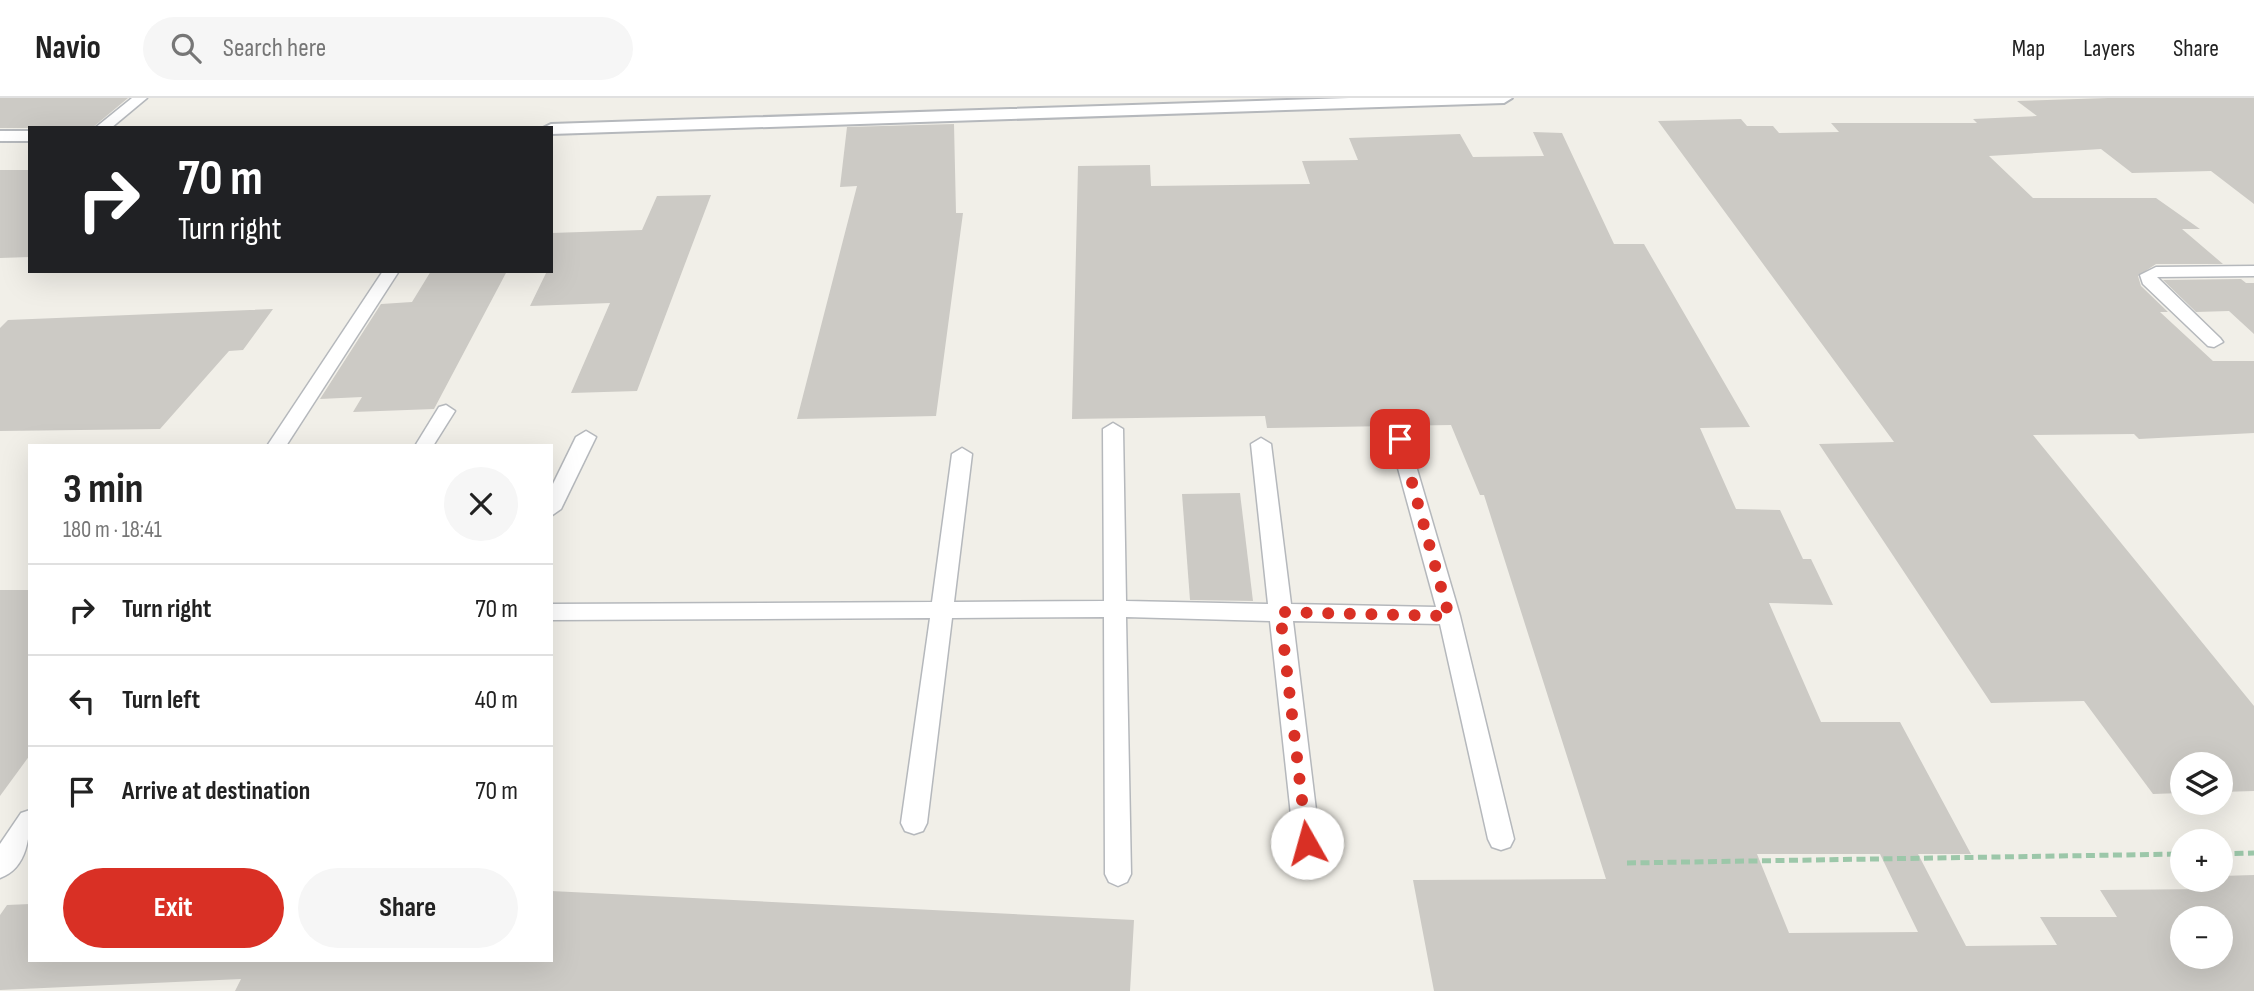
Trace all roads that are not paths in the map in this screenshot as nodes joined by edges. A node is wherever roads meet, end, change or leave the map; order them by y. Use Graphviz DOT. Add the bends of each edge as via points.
graph roads {
  1 [pos="140,98"];
  2 [pos="1504,98"];
  3 [pos="105,126"];
  4 [pos="553,129"];
  5 [pos="0,136"];
  6 [pos="28,136"];
  7 [pos="2254,271"];
  8 [pos="390,273"];
  9 [pos="2214,342"];
  10 [pos="446,411"];
  11 [pos="1113,429"];
  12 [pos="586,437"];
  13 [pos="1400,439"];
  14 [pos="277,444"];
  15 [pos="425,444"];
  16 [pos="1261,444"];
  17 [pos="962,454"];
  18 [pos="553,505"];
  19 [pos="942,609"];
  20 [pos="1115,609"];
  21 [pos="553,612"];
  22 [pos="1280,612"];
  23 [pos="1449,616"];
  24 [pos="914,823"];
  25 [pos="28,824"];
  26 [pos="1501,839"];
  27 [pos="1307,843"];
  28 [pos="0,866"];
  29 [pos="1118,874"];
  1 -- 3 [label="street"];
  2 -- 4 [label="street"];
  5 -- 6 [label="street"];
  7 -- 9 [label="street" via="2148,275"];
  8 -- 14 [label="street"];
  10 -- 15 [label="street"];
  11 -- 20 [label="street"];
  12 -- 18 [label="street"];
  13 -- 23 [label="street"];
  16 -- 22 [label="street"];
  17 -- 19 [label="street"];
  19 -- 20 [label="street"];
  19 -- 21 [label="street"];
  19 -- 24 [label="street"];
  20 -- 22 [label="street"];
  20 -- 29 [label="street"];
  22 -- 23 [label="street"];
  22 -- 27 [label="street"];
  23 -- 26 [label="street"];
  25 -- 28 [label="street"];
}
